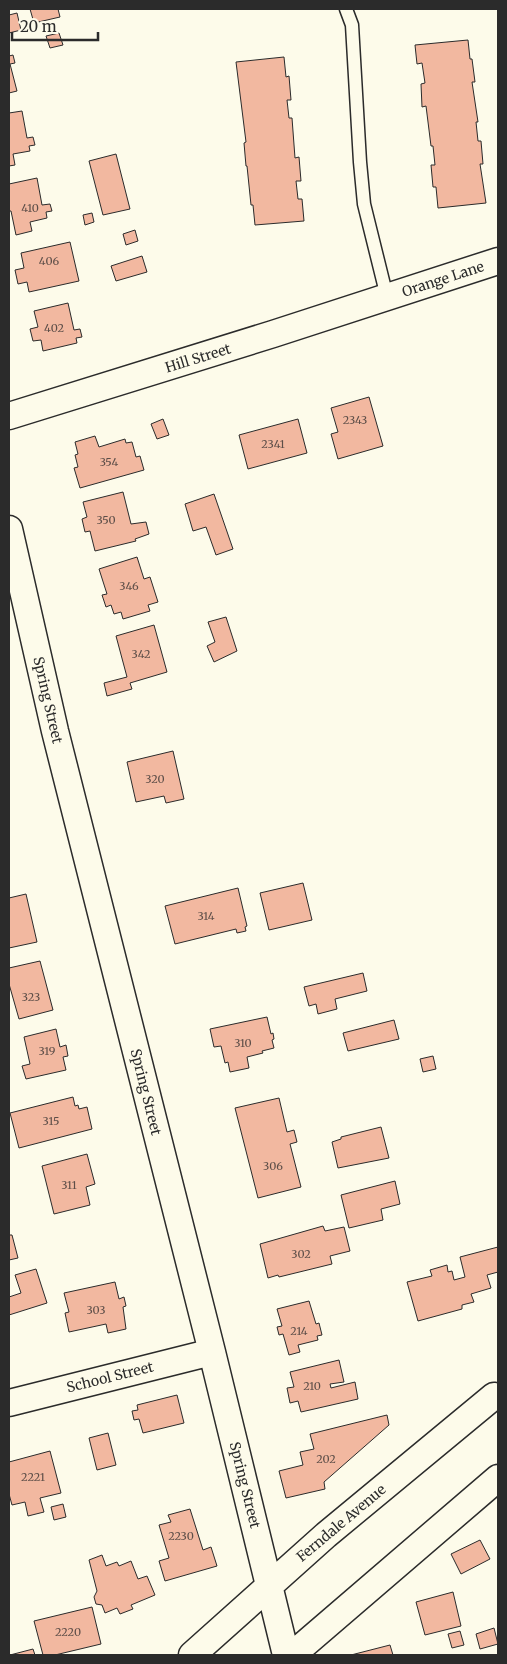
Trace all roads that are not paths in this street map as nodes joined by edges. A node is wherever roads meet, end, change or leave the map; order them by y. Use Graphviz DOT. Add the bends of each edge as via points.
graph roads {
  1 [pos="346,9"];
  2 [pos="498,261"];
  3 [pos="387,297"];
  4 [pos="9,416"];
  5 [pos="9,529"];
  6 [pos="212,1352"];
  7 [pos="494,1396"];
  8 [pos="9,1403"];
  9 [pos="498,1478"];
  10 [pos="269,1586"];
  11 [pos="192,1655"];
  12 [pos="286,1655"];
  13 [pos="292,1655"];
  1 -- 3 [label="lane" via="352,25 364,204"];
  2 -- 3 [label="street, Orange Lane"];
  3 -- 4 [label="street, Hill Street"];
  5 -- 6 [label="street, Spring Street" via="55,731"];
  6 -- 8 [label="street, School Street"];
  6 -- 10 [label="street, Spring Street"];
  7 -- 10 [label="street, Ferndale Avenue"];
  9 -- 13 [label="street"];
  10 -- 11 [label="street, Ferndale Avenue"];
  10 -- 12 [label="street, Spring Street"];
}
